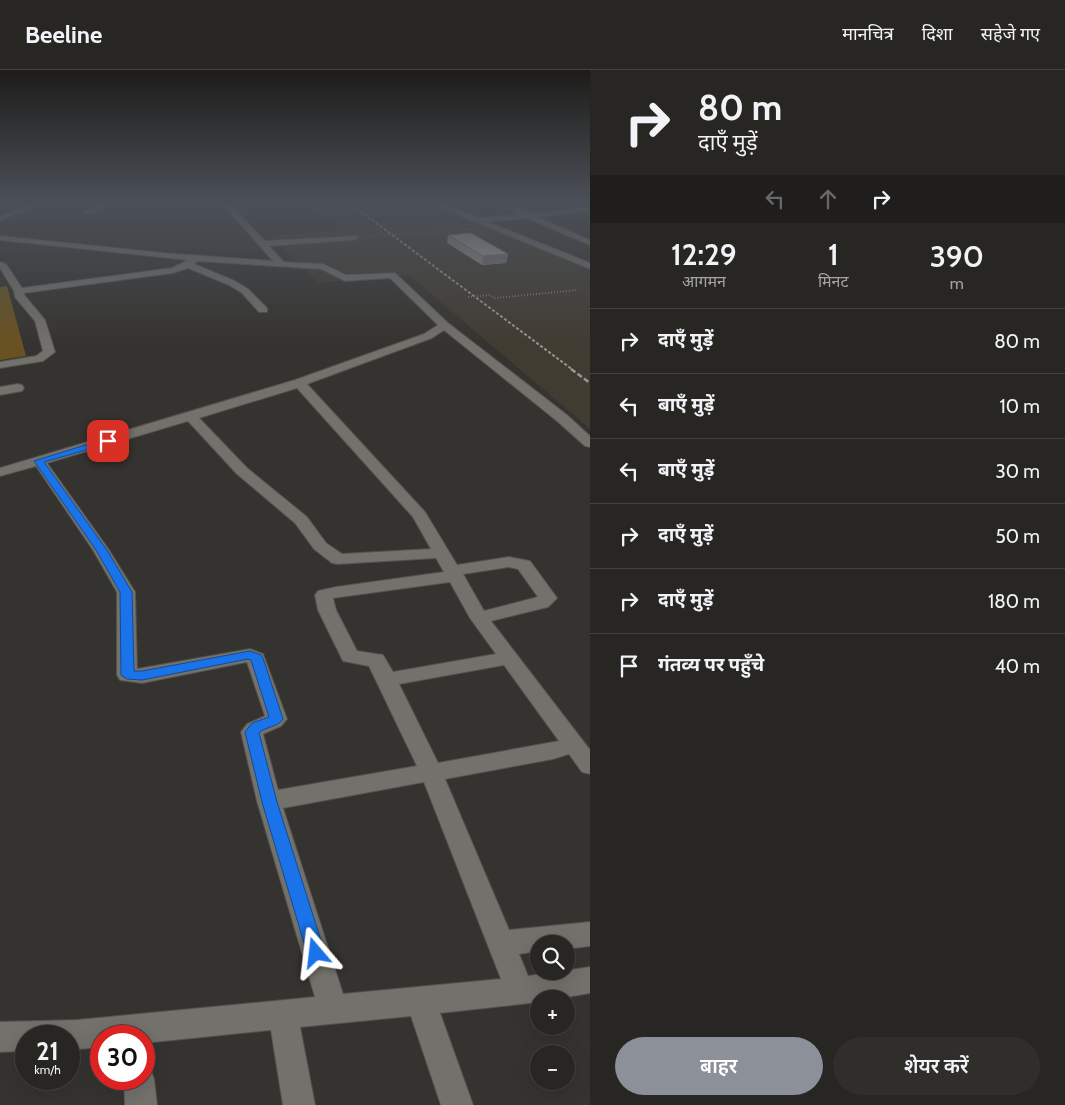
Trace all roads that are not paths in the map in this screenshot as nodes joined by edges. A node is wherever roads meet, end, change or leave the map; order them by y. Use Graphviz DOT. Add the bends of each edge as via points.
graph roads {
  1 [pos="117,250"];
  2 [pos="268,250"];
  3 [pos="550,250"];
  4 [pos="271,253"];
  5 [pos="244,261"];
  6 [pos="192,262"];
  7 [pos="281,264"];
  8 [pos="0,265"];
  9 [pos="588,266"];
  10 [pos="19,291"];
  11 [pos="263,310"];
  12 [pos="444,325"];
  13 [pos="0,365"];
  14 [pos="299,383"];
  15 [pos="18,388"];
  16 [pos="0,392"];
  17 [pos="189,415"];
  18 [pos="590,443"];
  19 [pos="39,461"];
  20 [pos="0,472"];
  21 [pos="442,553"];
  22 [pos="454,574"];
  23 [pos="479,618"];
  24 [pos="509,658"];
  25 [pos="387,680"];
  26 [pos="574,744"];
  27 [pos="590,766"];
  28 [pos="431,772"];
  29 [pos="269,802"];
  30 [pos="590,934"];
  31 [pos="500,943"];
  32 [pos="590,980"];
  33 [pos="520,991"];
  34 [pos="421,1001"];
  35 [pos="333,1010"];
  36 [pos="283,1015"];
  37 [pos="155,1031"];
  38 [pos="90,1035"];
  39 [pos="0,1037"];
  40 [pos="140,1090"];
  41 [pos="141,1105"];
  42 [pos="299,1105"];
  43 [pos="457,1105"];
  1 -- 6 [label="street"];
  2 -- 4 [label="street"];
  3 -- 9 [label="street"];
  4 -- 5 [label="street" via="262,259"];
  4 -- 7 [label="street"];
  5 -- 6 [label="street"];
  5 -- 7 [label="street"];
  6 -- 10 [label="street" via="143,276"];
  6 -- 11 [label="street" via="245,291"];
  7 -- 12 [label="street" via="323,267 342,278 392,276"];
  8 -- 10 [label="street"];
  10 -- 13 [label="street" via="20,297 40,320 49,352 39,359"];
  12 -- 14 [label="street" via="428,336"];
  12 -- 18 [label="street"];
  14 -- 17 [label="street"];
  14 -- 21 [label="street" via="420,515"];
  15 -- 16 [label="street"];
  17 -- 19 [label="street"];
  17 -- 21 [label="street" via="242,471 301,520 320,546 338,559"];
  19 -- 20 [label="street"];
  19 -- 29 [label="street" via="126,592 127,675 142,676 250,655 256,658 276,719 257,726 252,732"];
  21 -- 22 [label="street"];
  22 -- 23 [label="street"];
  22 -- 23 [label="street" via="509,562 521,563 548,598 542,603"];
  22 -- 25 [label="street" via="324,595 327,610 350,657 376,660"];
  23 -- 24 [label="street"];
  24 -- 25 [label="street"];
  24 -- 26 [label="street"];
  25 -- 28 [label="street"];
  26 -- 27 [label="street"];
  26 -- 28 [label="street" via="552,751"];
  28 -- 29 [label="street"];
  28 -- 31 [label="street"];
  29 -- 35 [label="street"];
  30 -- 31 [label="street"];
  31 -- 33 [label="street"];
  32 -- 33 [label="street"];
  33 -- 34 [label="street"];
  34 -- 35 [label="street"];
  34 -- 43 [label="street"];
  35 -- 36 [label="street"];
  36 -- 37 [label="street"];
  36 -- 42 [label="street"];
  38 -- 39 [label="street"];
  40 -- 41 [label="street"];
}
